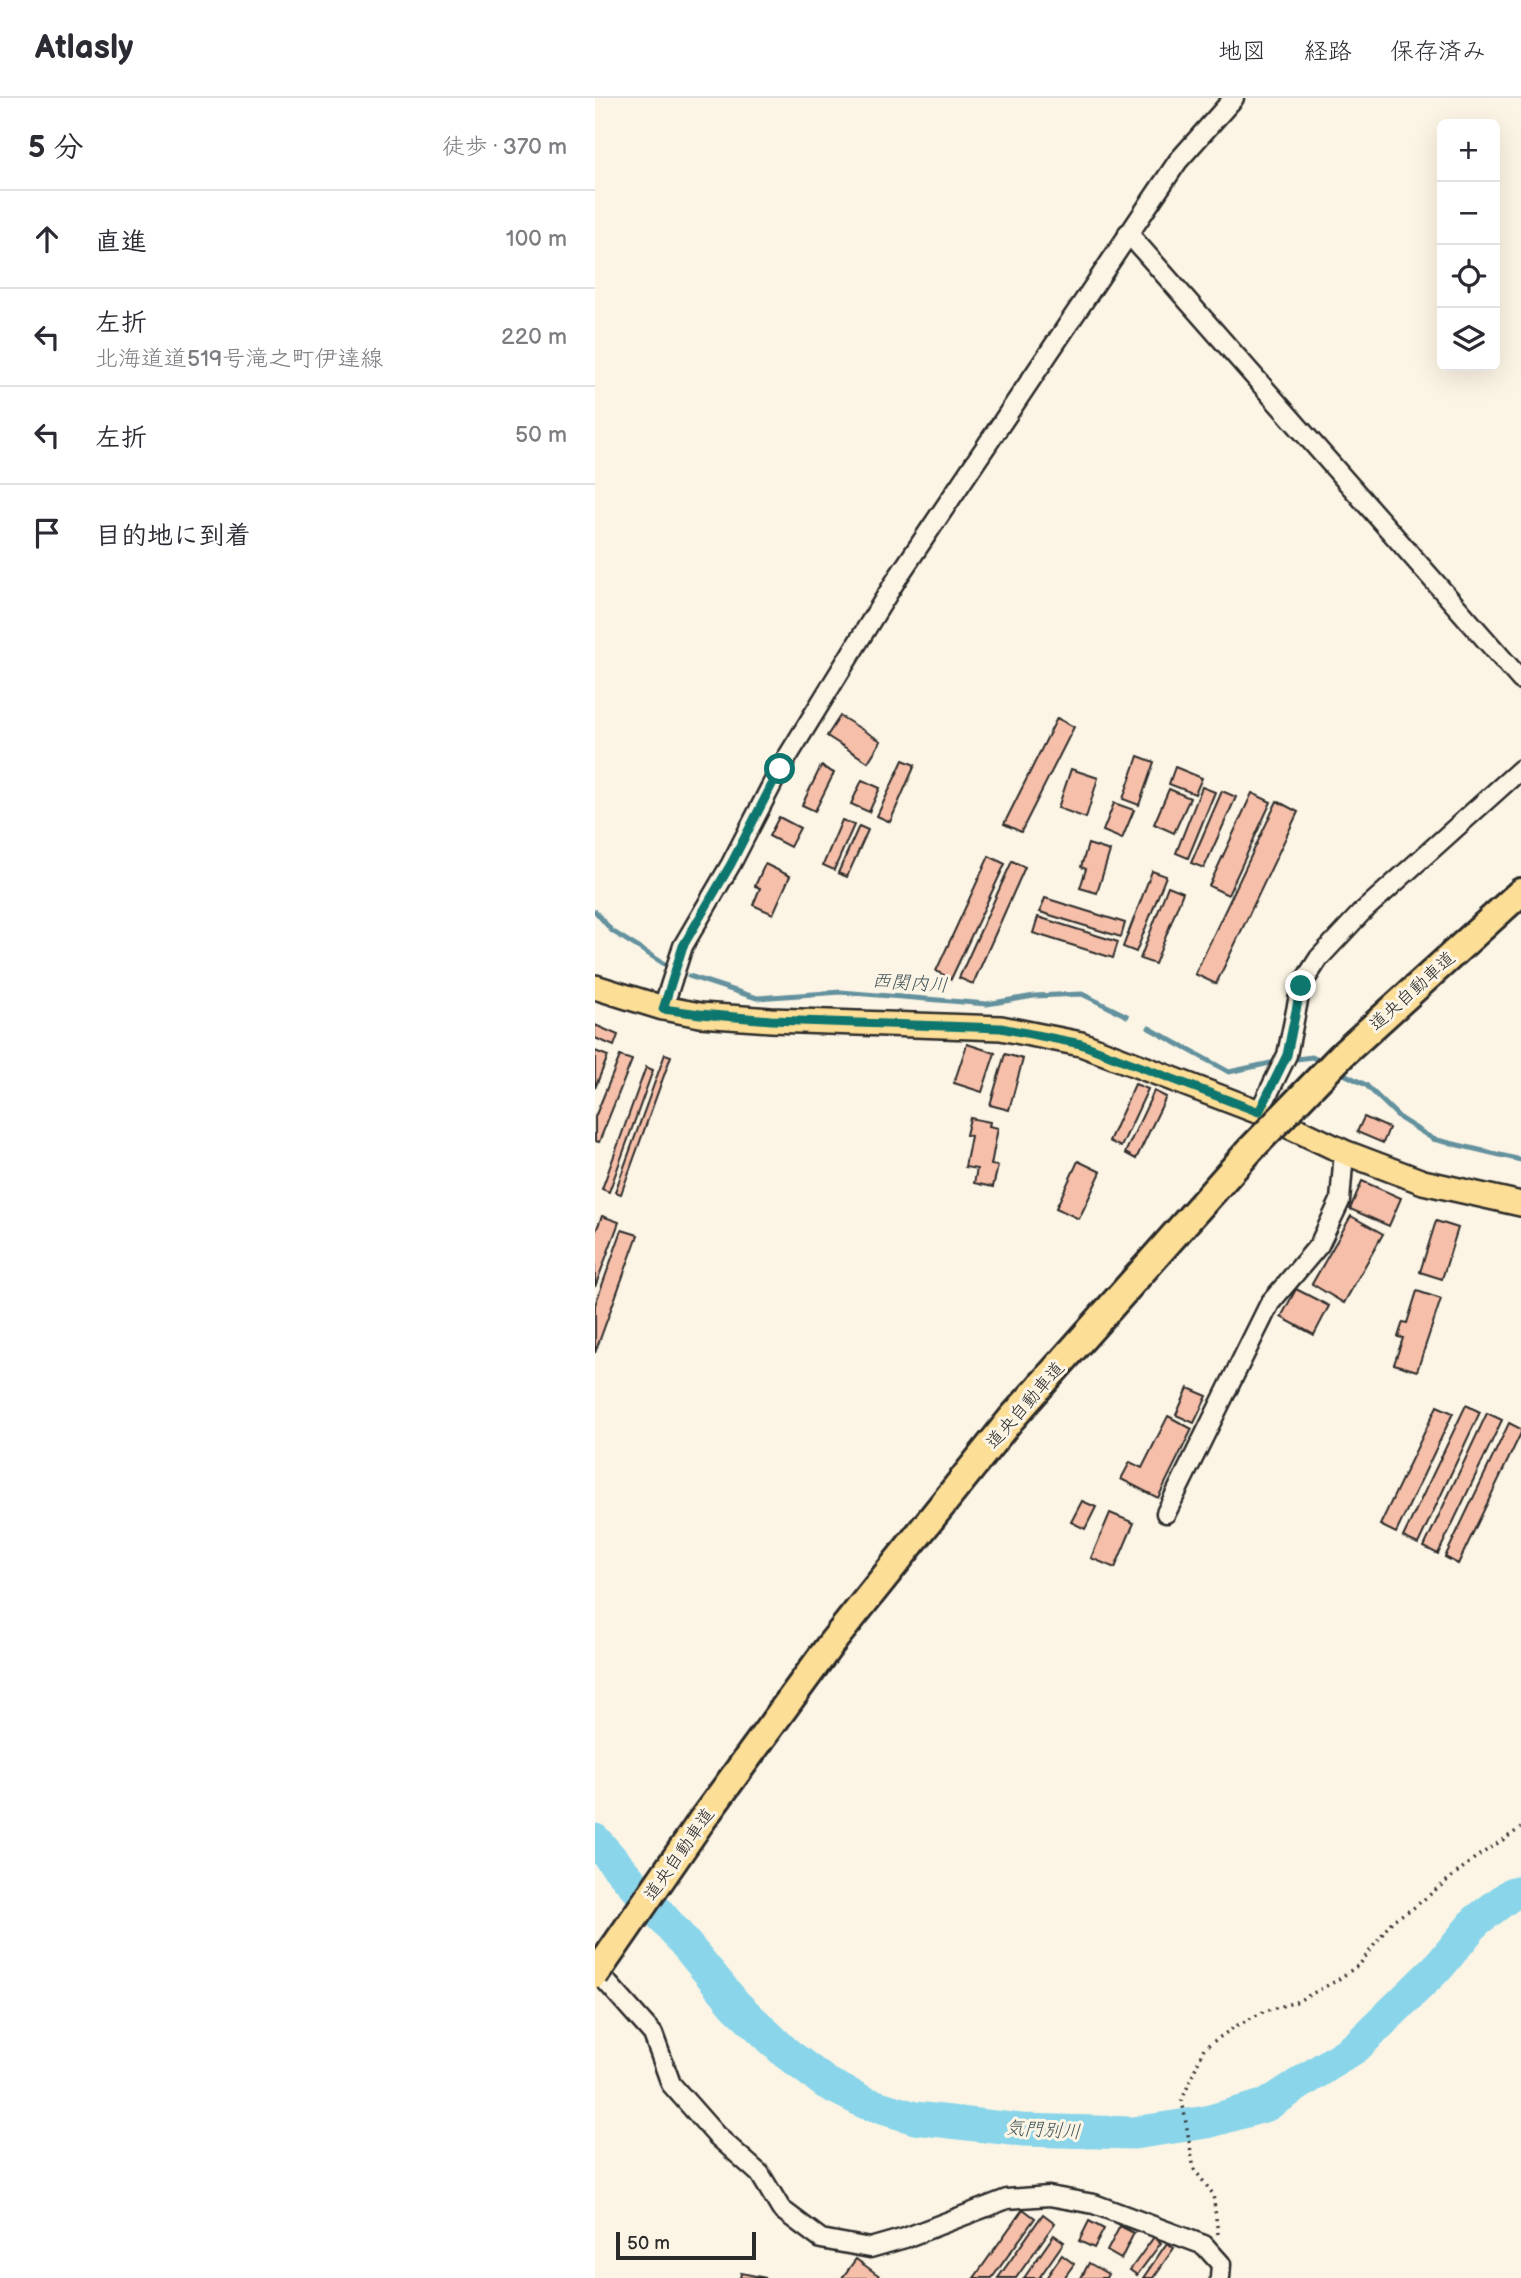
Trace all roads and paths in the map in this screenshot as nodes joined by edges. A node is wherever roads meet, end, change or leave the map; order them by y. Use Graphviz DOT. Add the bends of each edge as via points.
graph roads {
  1 [pos="1234,98"];
  2 [pos="1128,233"];
  3 [pos="1521,680"];
  4 [pos="1521,769"];
  5 [pos="1521,892"];
  6 [pos="595,987"];
  7 [pos="663,1009"];
  8 [pos="1259,1112"];
  9 [pos="1344,1152"];
  10 [pos="1521,1204"];
  11 [pos="1166,1513"];
  12 [pos="1521,1828"];
  13 [pos="595,1969"];
  14 [pos="595,1975"];
  15 [pos="1221,2271"];
  1 -- 2 [label="street" via="1178,161"];
  2 -- 3 [label="street"];
  2 -- 7 [label="street" via="898,577 780,769 683,946"];
  4 -- 8 [label="street" via="1361,913 1319,958 1301,986 1284,1064"];
  5 -- 14 [label="highway, 道央自動車道, bridge" via="1343,1054 1249,1150 1011,1419 830,1645"];
  6 -- 7 [label="main road"];
  7 -- 8 [label="main road" via="771,1020 1001,1028 1081,1044"];
  8 -- 9 [label="main road"];
  9 -- 10 [label="main road" via="1423,1182"];
  9 -- 11 [label="street" via="1340,1201 1319,1245 1270,1303"];
  12 -- 15 [label="path" via="1394,1920 1360,1964 1336,1981 1235,2026 1204,2048 1182,2100 1194,2169 1213,2194"];
  13 -- 15 [label="street" via="653,2034 671,2084 716,2135 760,2174 781,2209 821,2239 870,2248 1007,2199 1049,2196 1094,2204 1204,2245"];
}
